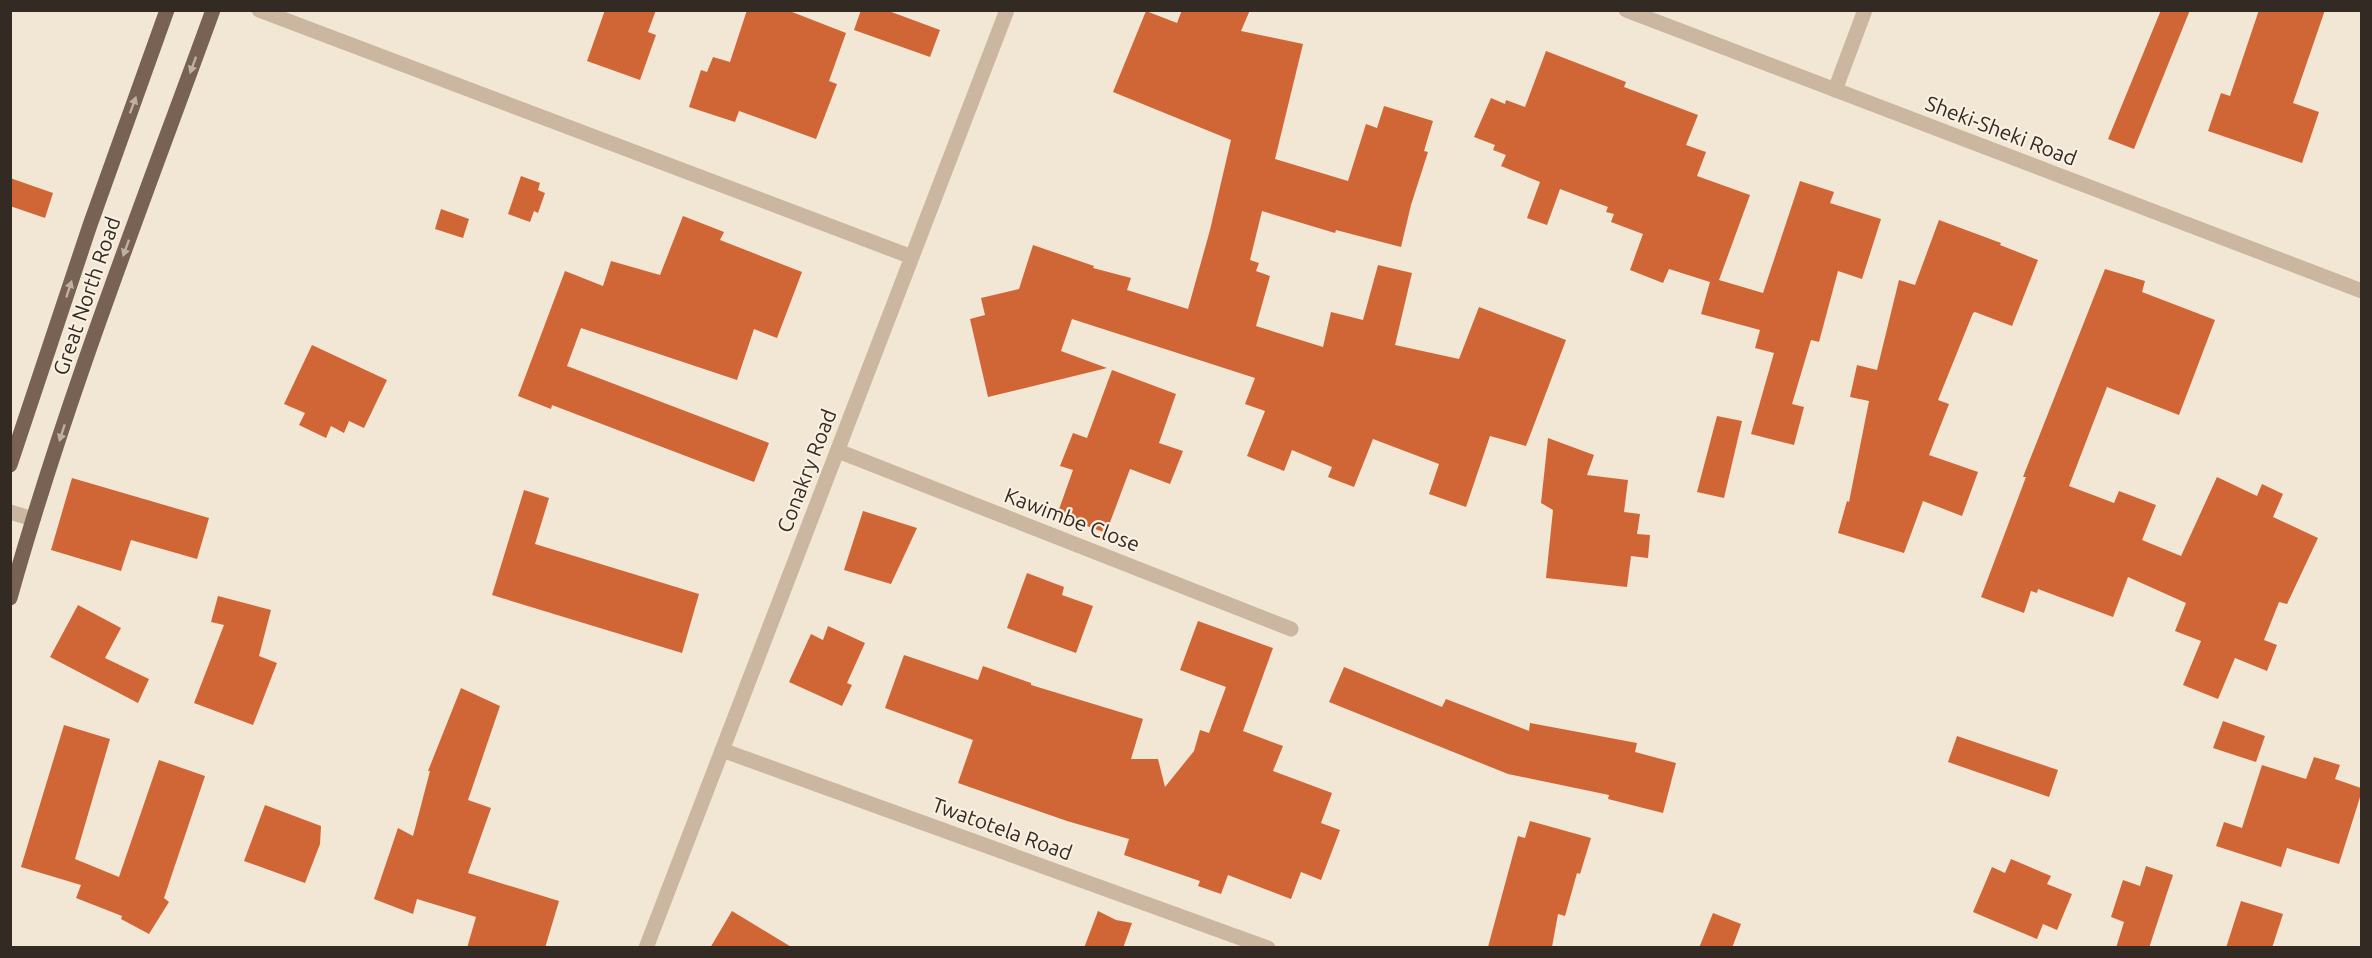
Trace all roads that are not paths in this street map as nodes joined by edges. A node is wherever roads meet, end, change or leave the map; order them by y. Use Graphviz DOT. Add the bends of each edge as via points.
graph roads {
  1 [pos="167,10"];
  2 [pos="213,10"];
  3 [pos="259,10"];
  4 [pos="1007,10"];
  5 [pos="1626,10"];
  6 [pos="1865,10"];
  7 [pos="1835,90"];
  8 [pos="912,257"];
  9 [pos="2361,291"];
  10 [pos="837,451"];
  11 [pos="10,465"];
  12 [pos="10,512"];
  13 [pos="33,519"];
  14 [pos="10,598"];
  15 [pos="1291,629"];
  16 [pos="722,750"];
  17 [pos="646,948"];
  18 [pos="1268,948"];
  11 -- 1 [label="main road, Great North Road, one-way"];
  2 -- 13 [label="main road, Great North Road, one-way"];
  3 -- 8 [label="street"];
  4 -- 8 [label="street, Conakry Road"];
  5 -- 7 [label="street, Sheki-Sheki Road"];
  6 -- 7 [label="street"];
  7 -- 9 [label="street, Sheki-Sheki Road"];
  8 -- 10 [label="street, Conakry Road"];
  10 -- 15 [label="street, Kawimbe Close"];
  10 -- 16 [label="street, Conakry Road"];
  12 -- 13 [label="street"];
  13 -- 14 [label="main road, Great North Road"];
  16 -- 17 [label="street, Conakry Road"];
  16 -- 18 [label="street, Twatotela Road"];
}
